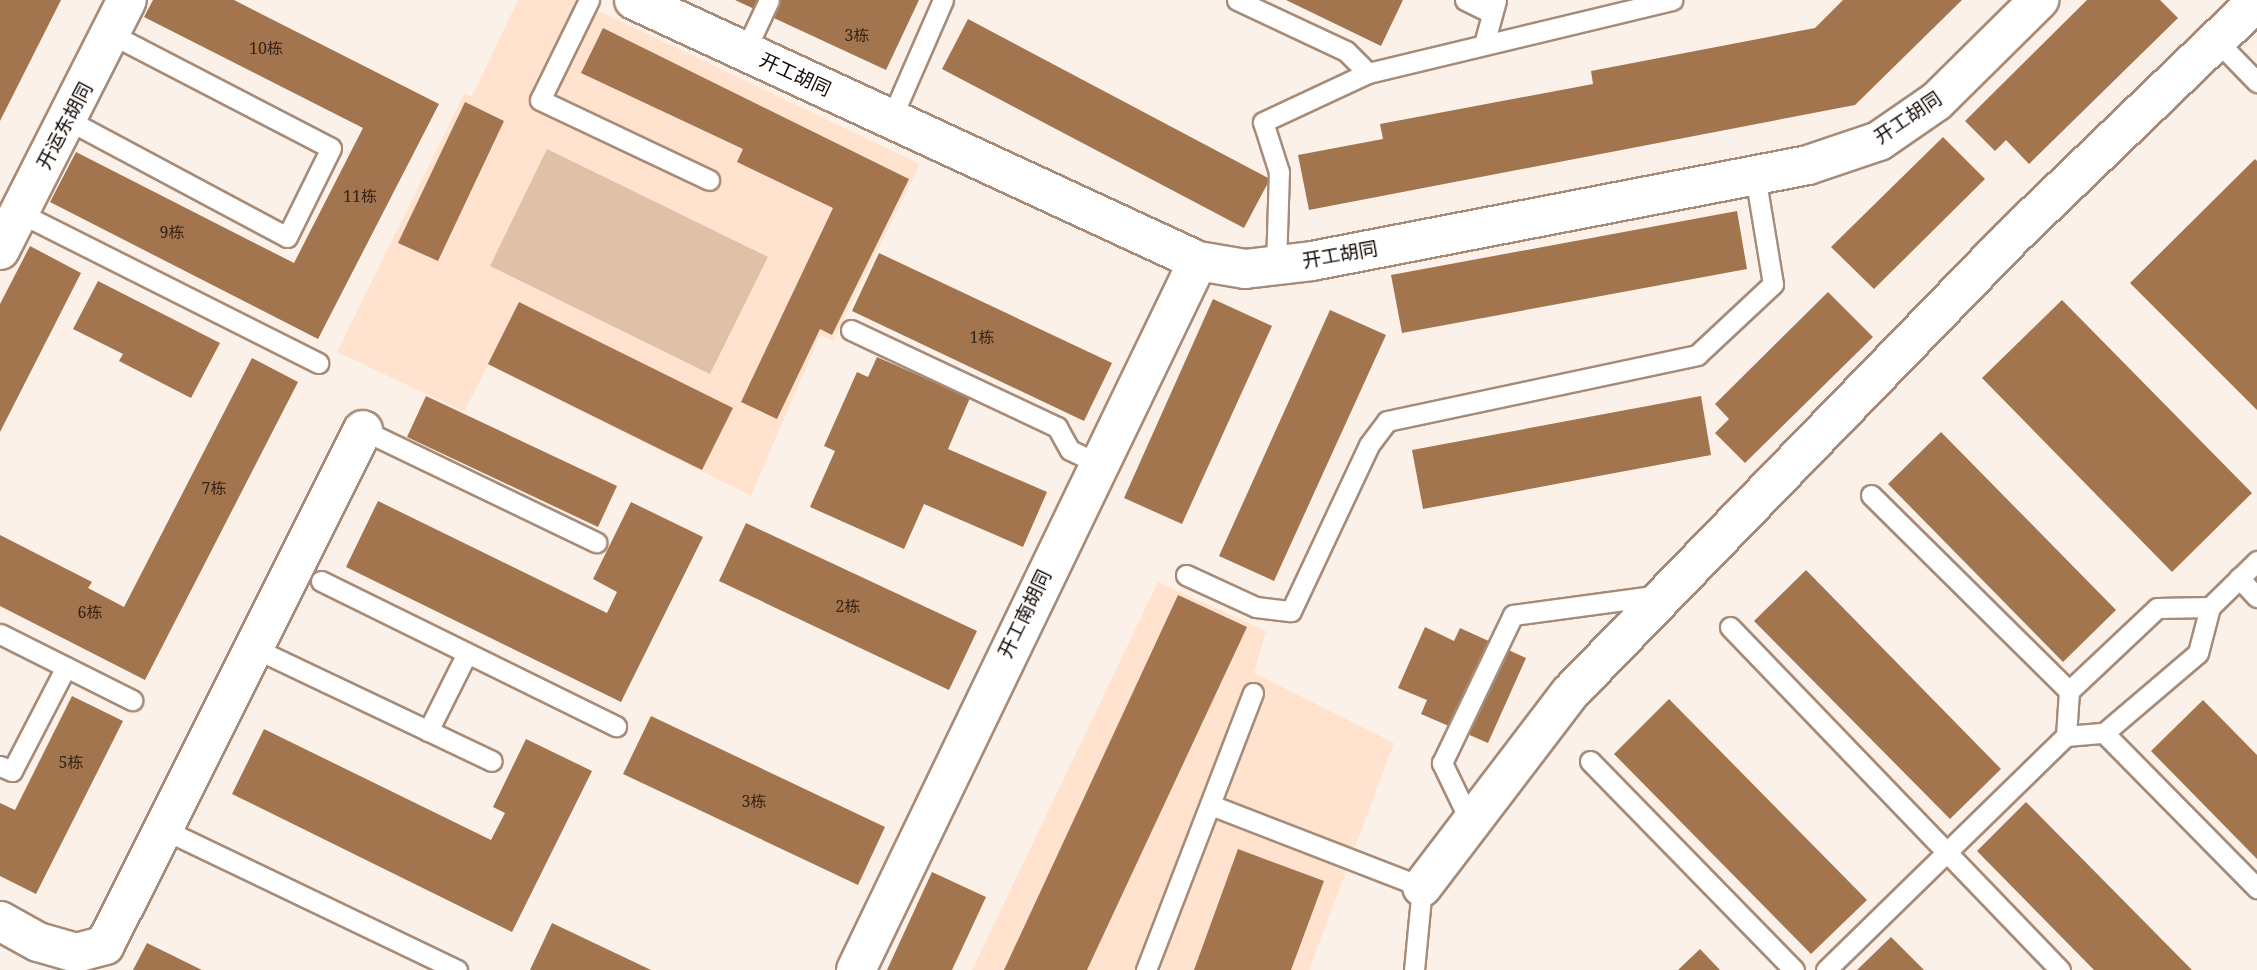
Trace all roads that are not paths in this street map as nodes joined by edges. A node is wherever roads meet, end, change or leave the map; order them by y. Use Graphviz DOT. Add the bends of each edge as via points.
graph roads {
  1 [pos="589,0"];
  2 [pos="634,0"];
  3 [pos="769,0"];
  4 [pos="943,0"];
  5 [pos="1237,0"];
  6 [pos="1465,0"];
  7 [pos="1672,0"];
  8 [pos="2039,0"];
  9 [pos="2257,1"];
  10 [pos="1494,6"];
  11 [pos="120,17"];
  12 [pos="2216,40"];
  13 [pos="1484,44"];
  14 [pos="745,51"];
  15 [pos="1368,73"];
  16 [pos="2257,82"];
  17 [pos="891,119"];
  18 [pos="68,120"];
  19 [pos="1755,175"];
  20 [pos="709,180"];
  21 [pos="20,213"];
  22 [pos="0,250"];
  23 [pos="1198,261"];
  24 [pos="1276,266"];
  25 [pos="851,330"];
  26 [pos="318,363"];
  27 [pos="362,430"];
  28 [pos="1099,464"];
  29 [pos="1871,495"];
  30 [pos="596,542"];
  31 [pos="2257,561"];
  32 [pos="1186,575"];
  33 [pos="2239,578"];
  34 [pos="321,581"];
  35 [pos="1666,594"];
  36 [pos="2257,597"];
  37 [pos="2210,607"];
  38 [pos="1730,627"];
  39 [pos="0,634"];
  40 [pos="254,648"];
  41 [pos="467,653"];
  42 [pos="66,667"];
  43 [pos="2069,691"];
  44 [pos="1253,693"];
  45 [pos="132,701"];
  46 [pos="616,726"];
  47 [pos="428,731"];
  48 [pos="2104,733"];
  49 [pos="2066,736"];
  50 [pos="492,761"];
  51 [pos="1590,761"];
  52 [pos="0,766"];
  53 [pos="1211,805"];
  54 [pos="1471,823"];
  55 [pos="163,829"];
  56 [pos="1947,852"];
  57 [pos="1422,887"];
  58 [pos="2257,888"];
  59 [pos="0,921"];
  60 [pos="457,970"];
  61 [pos="856,970"];
  62 [pos="1146,970"];
  63 [pos="1414,970"];
  64 [pos="1794,970"];
  65 [pos="1826,970"];
  66 [pos="2060,970"];
  1 -- 20 [label="lane" via="540,100"];
  2 -- 14 [label="street, 开工胡同"];
  3 -- 14 [label="lane"];
  4 -- 17 [label="lane"];
  5 -- 15 [label="lane" via="1346,51"];
  6 -- 10 [label="lane"];
  7 -- 13 [label="lane"];
  8 -- 19 [label="street, 开工胡同" via="1937,101 1879,141 1808,165"];
  9 -- 12 [label="street"];
  10 -- 13 [label="lane"];
  11 -- 18 [label="street, 开运东胡同"];
  11 -- 18 [label="lane" via="331,148 287,237"];
  12 -- 16 [label="lane"];
  12 -- 35 [label="street" via="2013,236"];
  13 -- 15 [label="lane"];
  14 -- 17 [label="street, 开工胡同"];
  15 -- 24 [label="lane" via="1263,122 1279,172"];
  17 -- 23 [label="street, 开工胡同"];
  18 -- 21 [label="street, 开运东胡同"];
  19 -- 24 [label="street, 开工胡同"];
  19 -- 32 [label="lane" via="1773,284 1697,355 1387,421 1368,445 1291,611 1256,607"];
  21 -- 22 [label="street, 开运东胡同"];
  21 -- 26 [label="lane"];
  23 -- 24 [label="street, 开工胡同" via="1245,270"];
  23 -- 28 [label="street, 开工南胡同"];
  25 -- 28 [label="lane" via="1057,428 1070,450"];
  27 -- 30 [label="lane"];
  27 -- 40 [label="street"];
  28 -- 61 [label="street, 开工南胡同"];
  29 -- 43 [label="lane"];
  31 -- 33 [label="lane"];
  33 -- 36 [label="lane"];
  33 -- 37 [label="lane"];
  34 -- 41 [label="lane"];
  35 -- 54 [label="street" via="1570,693"];
  35 -- 54 [label="lane" via="1513,615 1442,763"];
  37 -- 43 [label="lane" via="2157,608"];
  37 -- 48 [label="lane" via="2198,653"];
  38 -- 56 [label="lane"];
  39 -- 42 [label="lane"];
  40 -- 47 [label="lane"];
  40 -- 55 [label="street"];
  41 -- 46 [label="lane"];
  41 -- 47 [label="lane"];
  42 -- 45 [label="lane"];
  42 -- 52 [label="lane" via="12,771"];
  43 -- 49 [label="lane"];
  44 -- 53 [label="lane"];
  47 -- 50 [label="lane"];
  48 -- 49 [label="lane"];
  48 -- 58 [label="lane"];
  49 -- 56 [label="lane"];
  51 -- 64 [label="lane"];
  53 -- 57 [label="lane"];
  53 -- 62 [label="lane"];
  54 -- 57 [label="street"];
  55 -- 59 [label="street" via="105,945 76,953 37,942"];
  55 -- 60 [label="lane"];
  56 -- 65 [label="lane"];
  56 -- 66 [label="lane"];
  57 -- 63 [label="lane"];
}
